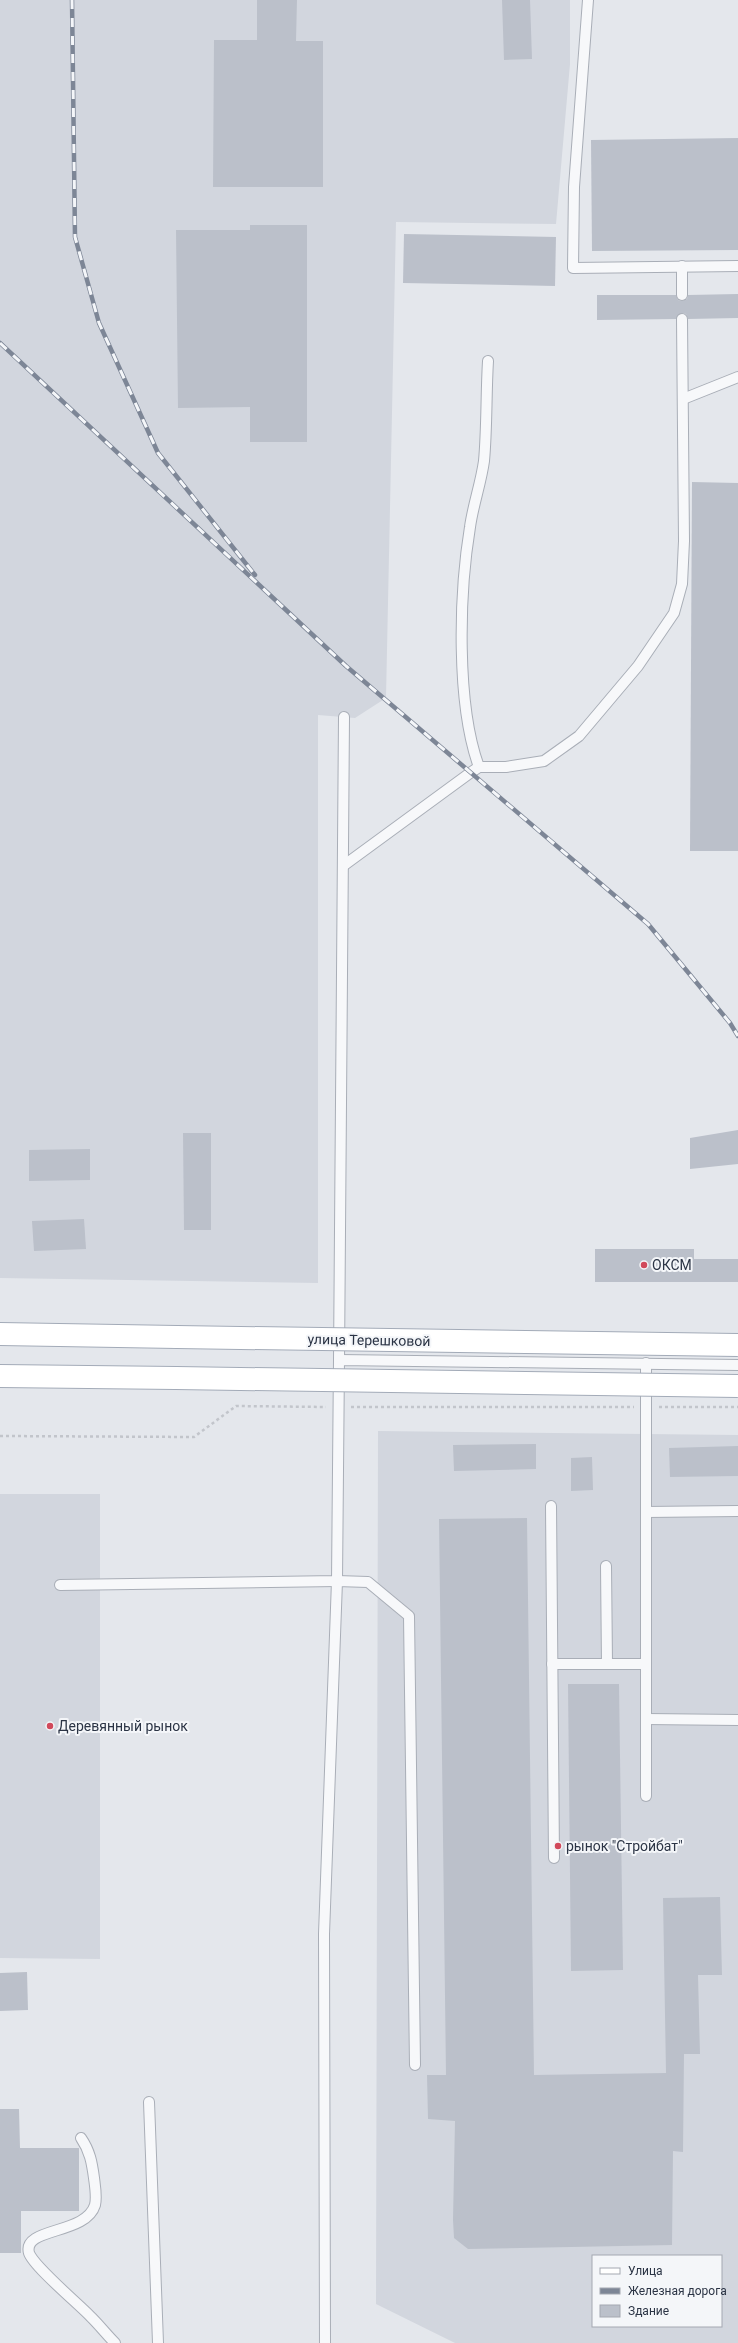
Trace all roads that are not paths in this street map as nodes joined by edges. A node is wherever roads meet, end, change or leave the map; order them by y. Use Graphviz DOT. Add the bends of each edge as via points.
graph roads {
  1 [pos="588,0"];
  2 [pos="682,266"];
  3 [pos="738,266"];
  4 [pos="682,295"];
  5 [pos="682,319"];
  6 [pos="488,361"];
  7 [pos="738,377"];
  8 [pos="683,399"];
  9 [pos="344,717"];
  10 [pos="479,767"];
  11 [pos="343,866"];
  12 [pos="0,1334"];
  13 [pos="738,1345"];
  14 [pos="339,1360"];
  15 [pos="646,1363"];
  16 [pos="738,1365"];
  17 [pos="0,1376"];
  18 [pos="738,1386"];
  19 [pos="551,1506"];
  20 [pos="738,1510"];
  21 [pos="646,1512"];
  22 [pos="606,1566"];
  23 [pos="337,1581"];
  24 [pos="60,1585"];
  25 [pos="552,1664"];
  26 [pos="607,1664"];
  27 [pos="646,1664"];
  28 [pos="646,1719"];
  29 [pos="738,1720"];
  30 [pos="646,1796"];
  31 [pos="554,1858"];
  32 [pos="415,2065"];
  33 [pos="149,2102"];
  34 [pos="81,2138"];
  35 [pos="115,2343"];
  36 [pos="158,2343"];
  37 [pos="325,2343"];
  1 -- 2 [label="lane" via="574,187 573,268"];
  2 -- 3 [label="lane"];
  2 -- 4 [label="lane"];
  5 -- 8 [label="lane"];
  6 -- 10 [label="lane" via="484,462 470,527 462,599 463,681 472,748"];
  7 -- 8 [label="lane"];
  8 -- 10 [label="lane" via="682,584 674,613 638,666 579,736 544,761 506,767"];
  9 -- 11 [label="lane"];
  10 -- 11 [label="lane"];
  11 -- 14 [label="lane"];
  12 -- 13 [label="main road, улица Терешковой, bridge"];
  14 -- 15 [label="lane"];
  14 -- 23 [label="lane"];
  15 -- 16 [label="lane"];
  15 -- 21 [label="lane"];
  17 -- 18 [label="main road, bridge"];
  19 -- 25 [label="lane"];
  20 -- 21 [label="lane"];
  21 -- 27 [label="lane"];
  22 -- 26 [label="lane"];
  23 -- 24 [label="lane"];
  23 -- 32 [label="lane" via="368,1582 409,1616"];
  23 -- 37 [label="lane" via="324,1934"];
  25 -- 26 [label="lane"];
  25 -- 31 [label="lane"];
  26 -- 27 [label="lane"];
  27 -- 28 [label="lane"];
  28 -- 29 [label="lane"];
  28 -- 30 [label="lane"];
  33 -- 36 [label="lane"];
  34 -- 35 [label="lane" via="91,2160 95,2205 88,2218 71,2227 36,2237 30,2245 29,2252 37,2264"];
}
